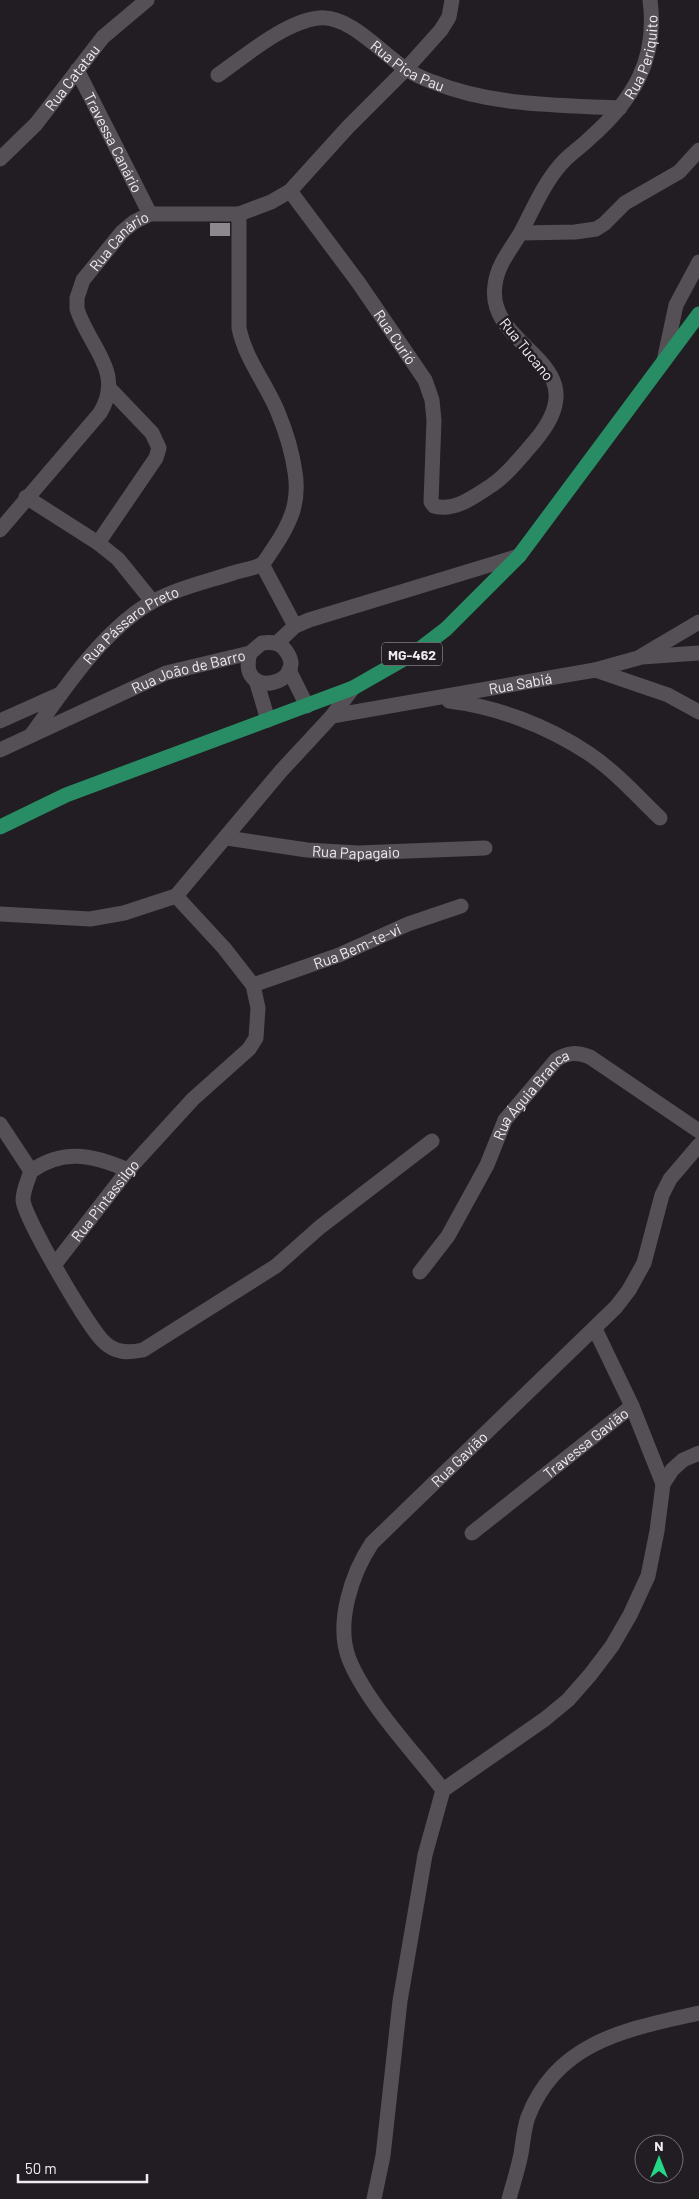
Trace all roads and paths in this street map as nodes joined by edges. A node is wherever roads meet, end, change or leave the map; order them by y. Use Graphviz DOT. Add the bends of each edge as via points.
graph roads {
  1 [pos="147,0"];
  2 [pos="452,0"];
  3 [pos="650,0"];
  4 [pos="126,7"];
  5 [pos="77,70"];
  6 [pos="406,70"];
  7 [pos="218,76"];
  8 [pos="620,108"];
  9 [pos="699,150"];
  10 [pos="0,159"];
  11 [pos="290,191"];
  12 [pos="150,214"];
  13 [pos="239,214"];
  14 [pos="520,233"];
  15 [pos="699,262"];
  16 [pos="699,314"];
  17 [pos="664,361"];
  18 [pos="110,389"];
  19 [pos="26,497"];
  20 [pos="434,506"];
  21 [pos="0,530"];
  22 [pos="98,543"];
  23 [pos="519,556"];
  24 [pos="262,564"];
  25 [pos="152,601"];
  26 [pos="699,622"];
  27 [pos="295,626"];
  28 [pos="277,643"];
  29 [pos="250,653"];
  30 [pos="699,653"];
  31 [pos="638,658"];
  32 [pos="289,670"];
  33 [pos="595,670"];
  34 [pos="256,680"];
  35 [pos="353,688"];
  36 [pos="61,693"];
  37 [pos="433,699"];
  38 [pos="307,706"];
  39 [pos="699,712"];
  40 [pos="332,716"];
  41 [pos="268,720"];
  42 [pos="0,722"];
  43 [pos="32,734"];
  44 [pos="0,750"];
  45 [pos="660,818"];
  46 [pos="0,827"];
  47 [pos="227,838"];
  48 [pos="485,848"];
  49 [pos="176,896"];
  50 [pos="461,906"];
  51 [pos="0,914"];
  52 [pos="253,985"];
  53 [pos="0,1124"];
  54 [pos="699,1131"];
  55 [pos="432,1142"];
  56 [pos="699,1145"];
  57 [pos="128,1170"];
  58 [pos="31,1171"];
  59 [pos="55,1264"];
  60 [pos="420,1272"];
  61 [pos="595,1329"];
  62 [pos="632,1406"];
  63 [pos="699,1453"];
  64 [pos="663,1484"];
  65 [pos="472,1533"];
  66 [pos="443,1790"];
  67 [pos="699,2014"];
  68 [pos="374,2199"];
  69 [pos="510,2199"];
  1 -- 4 [label="street, Rua Catatau"];
  2 -- 6 [label="street, Rua Canário" via="441,30"];
  3 -- 8 [label="street, Rua Periquito" via="648,58 642,74"];
  4 -- 5 [label="street, Rua Catatau"];
  5 -- 10 [label="street, Rua Catatau" via="36,124"];
  5 -- 12 [label="street, Travessa Canário"];
  6 -- 7 [label="street, Rua Pica Pau" via="347,24 334,18 319,18 294,26"];
  6 -- 8 [label="street, Rua Pica Pau" via="433,82 491,99"];
  6 -- 11 [label="street, Rua Canário"];
  8 -- 14 [label="street, Rua Tucano" via="563,162"];
  9 -- 14 [label="street" via="678,172 629,200 596,229"];
  11 -- 13 [label="street, Rua Canário"];
  11 -- 20 [label="street, Rua Curió" via="425,380 434,420 430,497"];
  12 -- 13 [label="street, Rua Canário"];
  12 -- 18 [label="street, Rua Canário" via="122,232 83,280 76,298 76,309 103,362"];
  13 -- 24 [label="street" via="239,328 242,344 277,410 295,471 297,492 295,510 286,530"];
  14 -- 20 [label="street, Rua Tucano" via="494,284 494,300 500,317 553,378 554,414 497,481 454,506"];
  15 -- 17 [label="street" via="676,305"];
  16 -- 17 [label="main road, MG-462"];
  17 -- 23 [label="main road, MG-462"];
  18 -- 19 [label="street" via="100,413"];
  18 -- 22 [label="street" via="152,433 159,448 156,458"];
  19 -- 21 [label="street"];
  19 -- 22 [label="street"];
  22 -- 25 [label="street" via="118,559"];
  23 -- 27 [label="street, Rua João de Barro"];
  23 -- 35 [label="main road, MG-462" via="446,629 416,652"];
  24 -- 25 [label="street, Rua Pássaro Preto" via="189,585"];
  24 -- 27 [label="street"];
  25 -- 36 [label="street, Rua Pássaro Preto" via="112,633"];
  26 -- 31 [label="street, Rua Sabiá"];
  27 -- 28 [label="street, Rua João de Barro"];
  28 -- 29 [label="street, Rua João de Barro" via="262,643"];
  28 -- 32 [label="street" via="289,654"];
  29 -- 34 [label="street" via="250,672"];
  29 -- 43 [label="street, Rua João de Barro" via="166,673"];
  30 -- 31 [label="street"];
  31 -- 33 [label="street, Rua Sabiá"];
  32 -- 34 [label="street" via="284,679 275,684"];
  32 -- 38 [label="street"];
  33 -- 37 [label="street, Rua Sabiá"];
  33 -- 39 [label="street" via="668,695"];
  34 -- 41 [label="street"];
  35 -- 38 [label="main road, MG-462"];
  35 -- 40 [label="street"];
  36 -- 42 [label="street"];
  36 -- 43 [label="street, Rua Pássaro Preto"];
  37 -- 40 [label="street, Rua Sabiá"];
  37 -- 45 [label="street" via="476,704 506,713 588,753"];
  38 -- 41 [label="main road, MG-462"];
  40 -- 47 [label="street" via="281,771"];
  41 -- 46 [label="main road, MG-462" via="66,796"];
  43 -- 44 [label="street, Rua João de Barro"];
  47 -- 48 [label="street, Rua Papagaio" via="307,850 358,853"];
  47 -- 49 [label="street"];
  49 -- 51 [label="street" via="124,913 90,919"];
  49 -- 52 [label="street, Rua Pintassilgo"];
  50 -- 52 [label="street, Rua Bem-te-vi"];
  52 -- 57 [label="street, Rua Pintassilgo" via="259,1024 249,1049 193,1100"];
  53 -- 58 [label="street"];
  54 -- 60 [label="street, Rua Águia Branca" via="590,1057 575,1053 565,1055 556,1060 505,1120 487,1165 448,1236"];
  55 -- 59 [label="street" via="320,1227 276,1266 142,1350 128,1353 104,1343 76,1303"];
  56 -- 61 [label="street, Rua Gavião" via="679,1166 666,1187 644,1263 629,1290"];
  57 -- 58 [label="street" via="106,1161 77,1156 46,1161"];
  57 -- 59 [label="street, Rua Pintassilgo"];
  58 -- 59 [label="street" via="23,1199 25,1211"];
  61 -- 62 [label="street, Travessa Gavião"];
  61 -- 66 [label="street, Rua Gavião" via="372,1543 352,1582 344,1635 348,1658 363,1688"];
  62 -- 64 [label="street"];
  62 -- 65 [label="street, Travessa Gavião"];
  63 -- 64 [label="street" via="683,1460"];
  64 -- 66 [label="street" via="648,1576 612,1646 568,1700"];
  66 -- 68 [label="street" via="425,1855 405,1972"];
  67 -- 69 [label="street" via="648,2025 604,2040 567,2059 543,2086 528,2118"];
}
